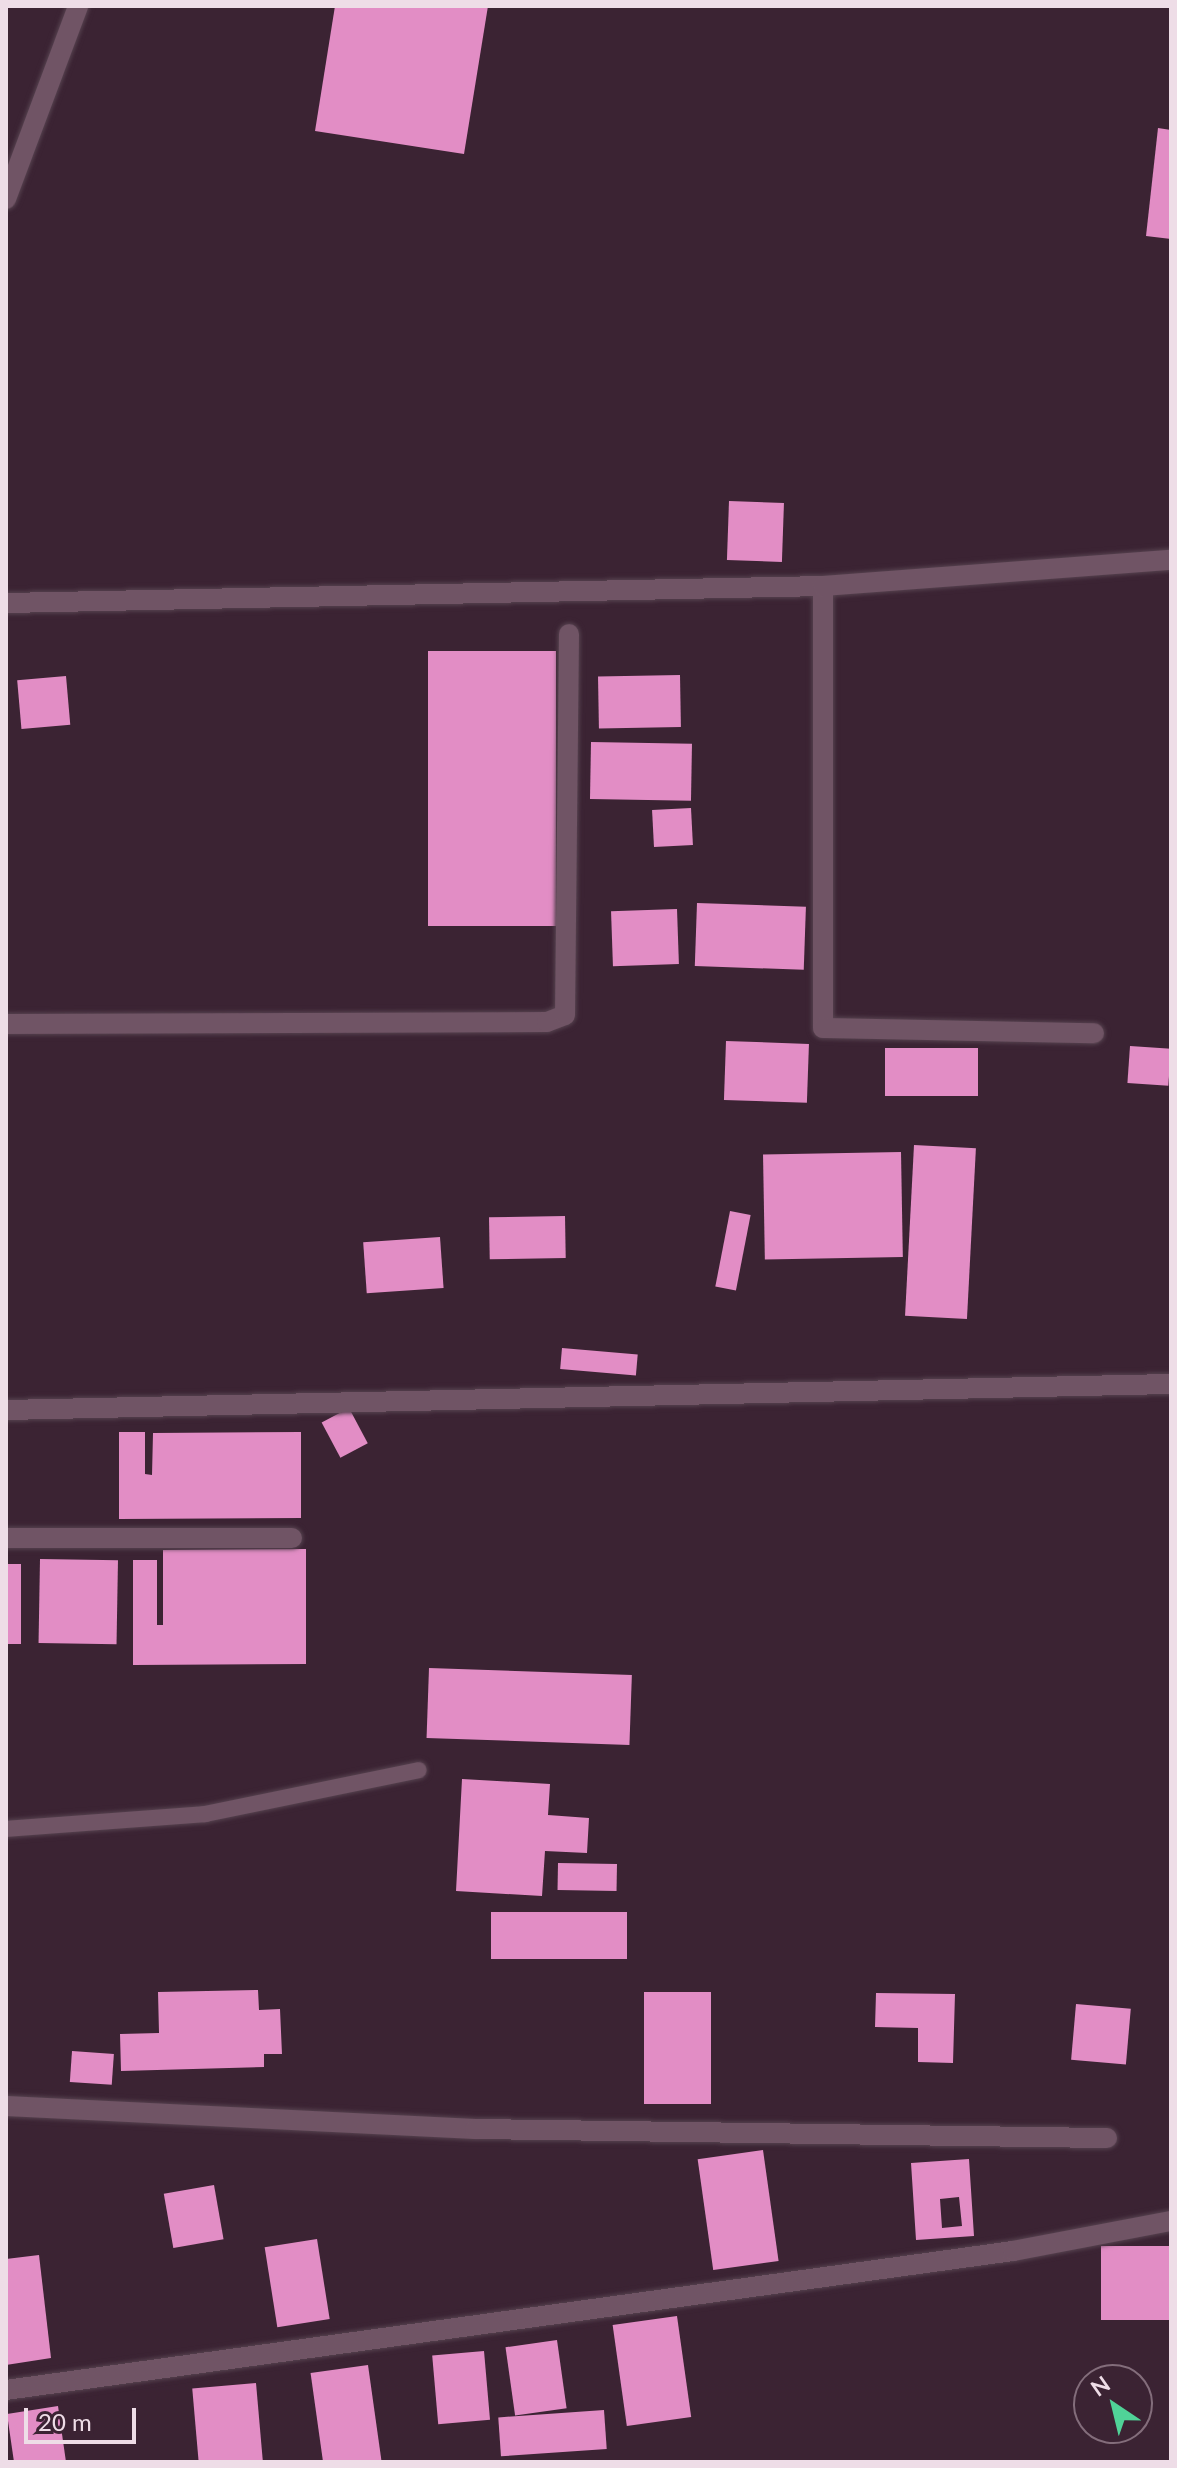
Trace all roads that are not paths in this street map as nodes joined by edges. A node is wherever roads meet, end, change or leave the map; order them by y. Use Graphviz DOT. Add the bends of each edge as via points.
graph roads {
  1 [pos="78,6"];
  2 [pos="6,199"];
  3 [pos="1171,560"];
  4 [pos="823,586"];
  5 [pos="6,603"];
  6 [pos="569,634"];
  7 [pos="6,1024"];
  8 [pos="1094,1033"];
  9 [pos="1171,1384"];
  10 [pos="6,1410"];
  11 [pos="6,1538"];
  12 [pos="292,1538"];
  13 [pos="419,1770"];
  14 [pos="6,1829"];
  15 [pos="6,2106"];
  16 [pos="1107,2138"];
  17 [pos="1171,2221"];
  18 [pos="6,2390"];
  1 -- 2 [label="street"];
  3 -- 4 [label="street"];
  4 -- 5 [label="street"];
  4 -- 8 [label="street" via="823,1028"];
  6 -- 7 [label="street" via="565,1015 547,1022"];
  9 -- 10 [label="street"];
  11 -- 12 [label="street"];
  13 -- 14 [label="lane" via="205,1814"];
  15 -- 16 [label="street" via="475,2129"];
  17 -- 18 [label="street" via="997,2253"];
}
